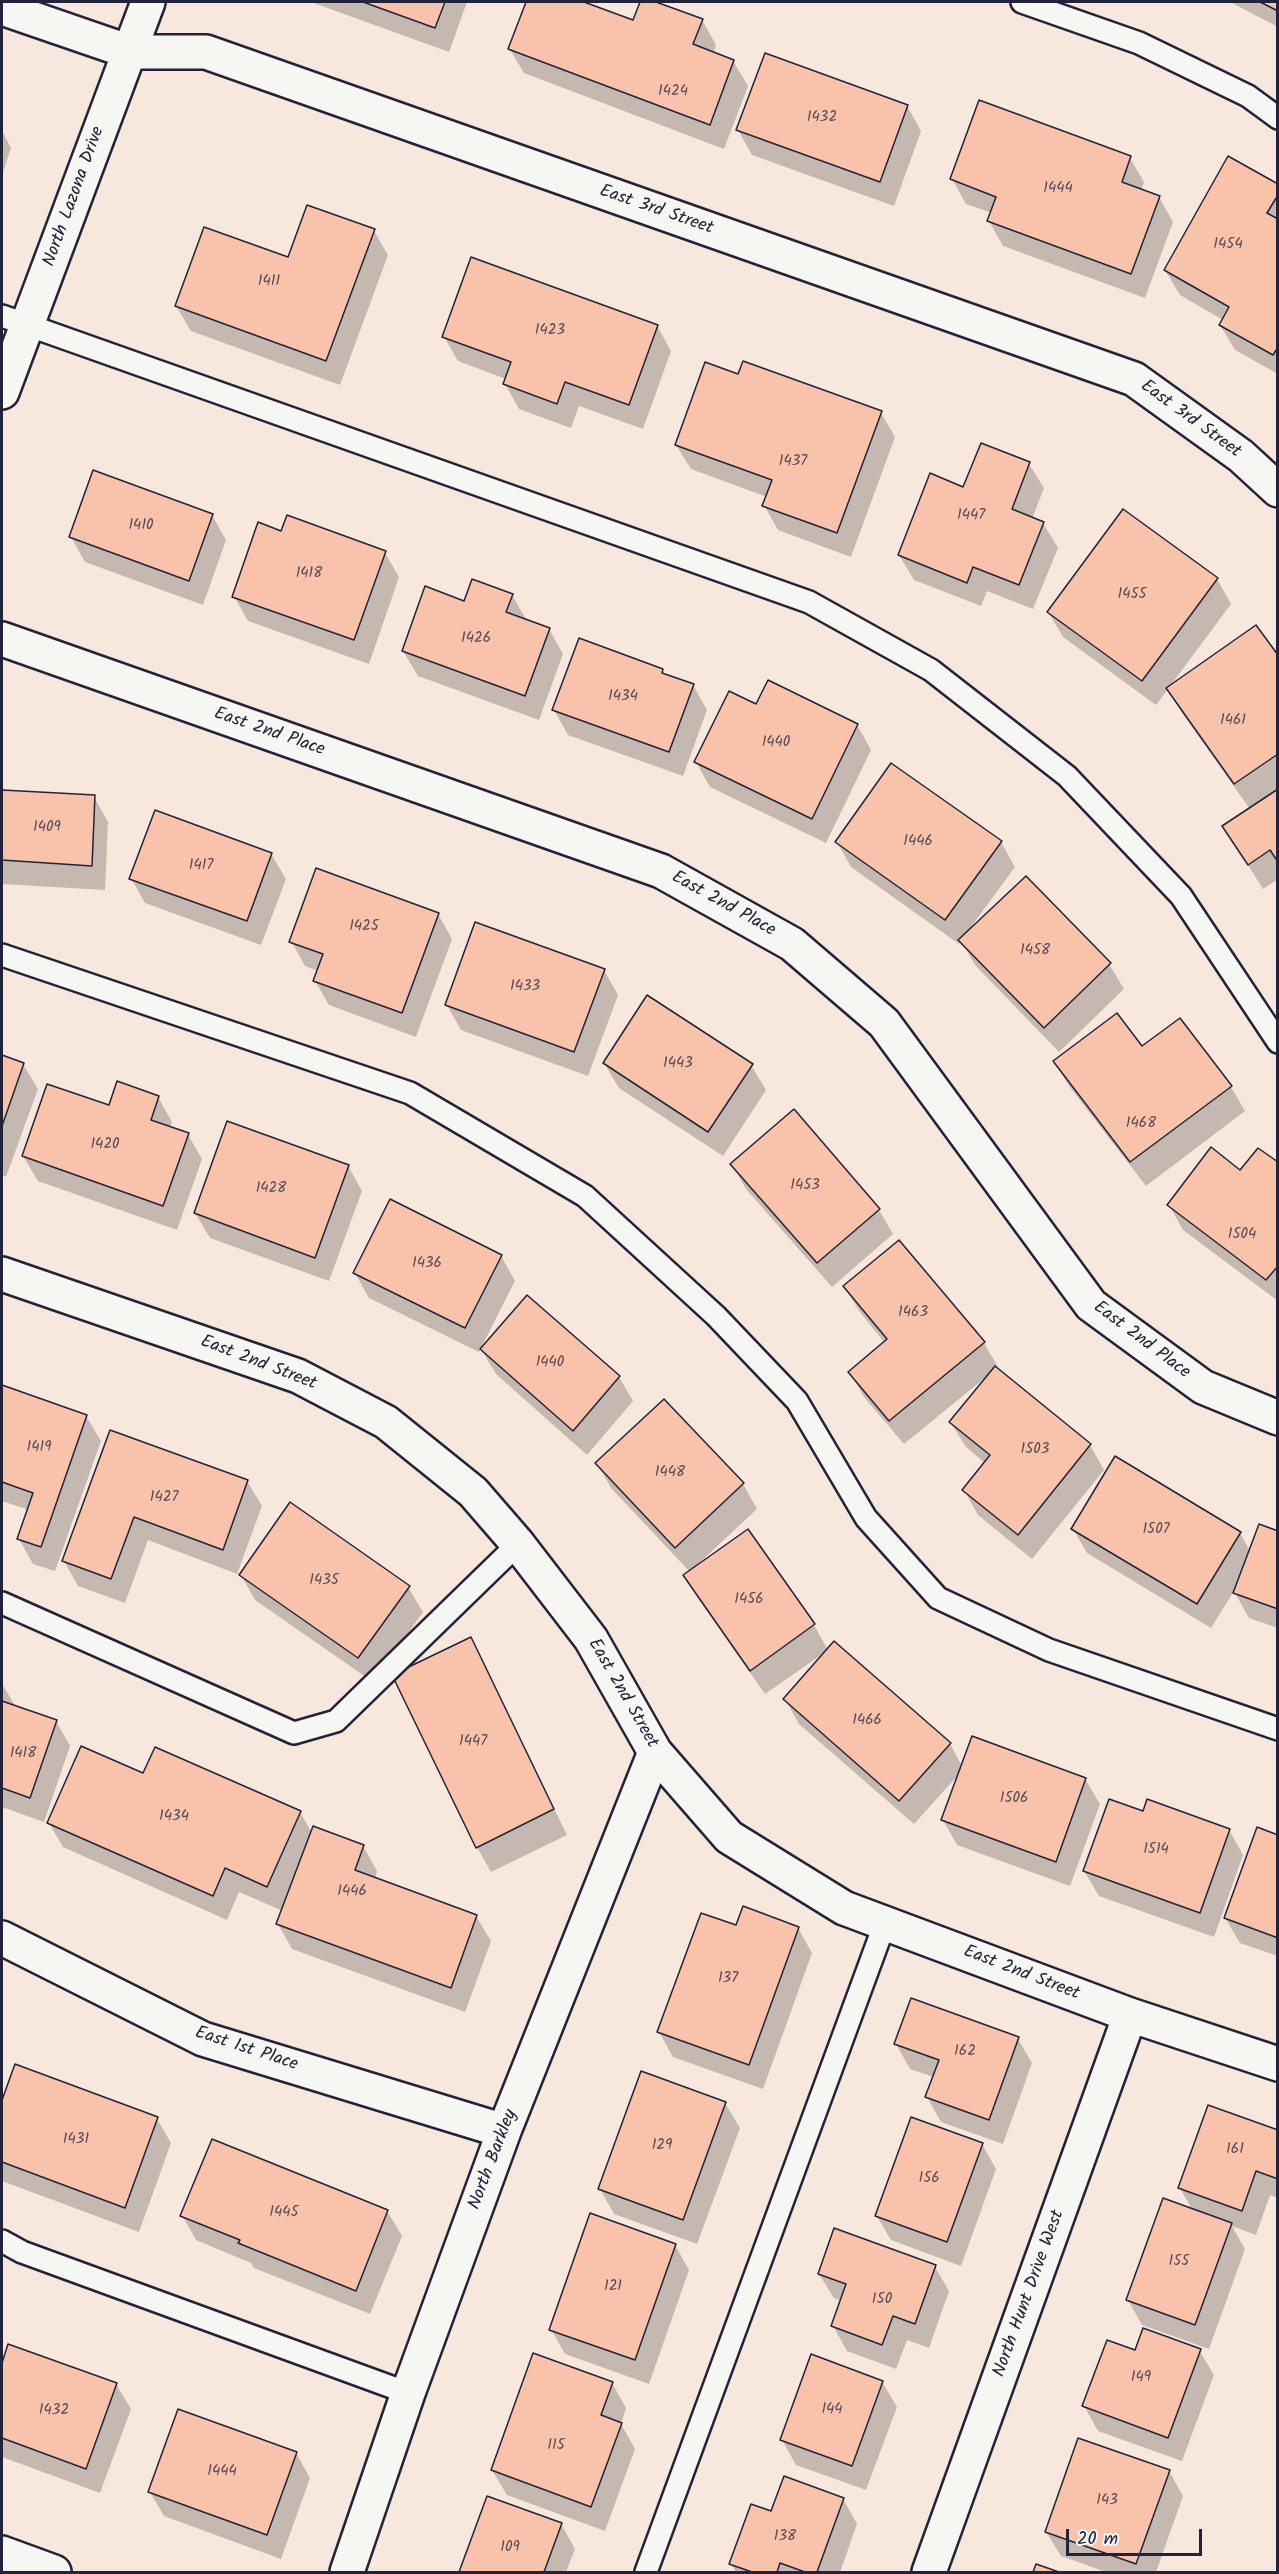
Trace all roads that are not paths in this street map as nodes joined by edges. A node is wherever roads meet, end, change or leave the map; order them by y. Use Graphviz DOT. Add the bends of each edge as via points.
graph roads {
  1 [pos="148,2"];
  2 [pos="1022,2"];
  3 [pos="2,8"];
  4 [pos="130,52"];
  5 [pos="1278,118"];
  6 [pos="14,320"];
  7 [pos="2,392"];
  8 [pos="1278,490"];
  9 [pos="2,639"];
  10 [pos="2,955"];
  11 [pos="1278,1042"];
  12 [pos="2,1274"];
  13 [pos="1278,1418"];
  14 [pos="518,1544"];
  15 [pos="2,1603"];
  16 [pos="1278,1730"];
  17 [pos="655,1752"];
  18 [pos="885,1923"];
  19 [pos="2,1938"];
  20 [pos="1130,2015"];
  21 [pos="1278,2064"];
  22 [pos="504,2131"];
  23 [pos="2,2241"];
  24 [pos="408,2392"];
  25 [pos="2,2553"];
  26 [pos="54,2572"];
  27 [pos="347,2572"];
  28 [pos="646,2572"];
  29 [pos="929,2572"];
  1 -- 4 [label="street, North Lazona Drive"];
  2 -- 5 [label="lane" via="1139,43 1248,96"];
  3 -- 4 [label="street, East 3rd Street"];
  4 -- 6 [label="street, North Lazona Drive"];
  4 -- 8 [label="street, East 3rd Street" via="206,52 1134,380 1241,456"];
  6 -- 7 [label="street, North Lazona Drive"];
  6 -- 11 [label="lane" via="809,602 931,670 1067,776 1181,896"];
  9 -- 13 [label="street, East 2nd Place" via="661,871 792,944 884,1023 1091,1305 1203,1387"];
  10 -- 16 [label="lane" via="410,1093 585,1196 716,1316 797,1401 866,1518 938,1598 1049,1650"];
  12 -- 14 [label="street, East 2nd Street" via="298,1376 386,1422 474,1492"];
  14 -- 15 [label="lane" via="336,1721 294,1733"];
  14 -- 17 [label="street, East 2nd Street" via="591,1639"];
  17 -- 18 [label="street, East 2nd Street" via="729,1837 844,1908"];
  17 -- 22 [label="street, North Barkley"];
  18 -- 20 [label="street, East 2nd Street"];
  18 -- 28 [label="lane"];
  19 -- 22 [label="street, East 1st Place" via="203,2039"];
  20 -- 21 [label="street, East 2nd Street"];
  20 -- 29 [label="street, North Hunt Drive West"];
  22 -- 24 [label="street, North Barkley"];
  23 -- 24 [label="lane" via="22,2252"];
  24 -- 27 [label="street, North Barkley"];
  25 -- 26 [label="street"];
}
